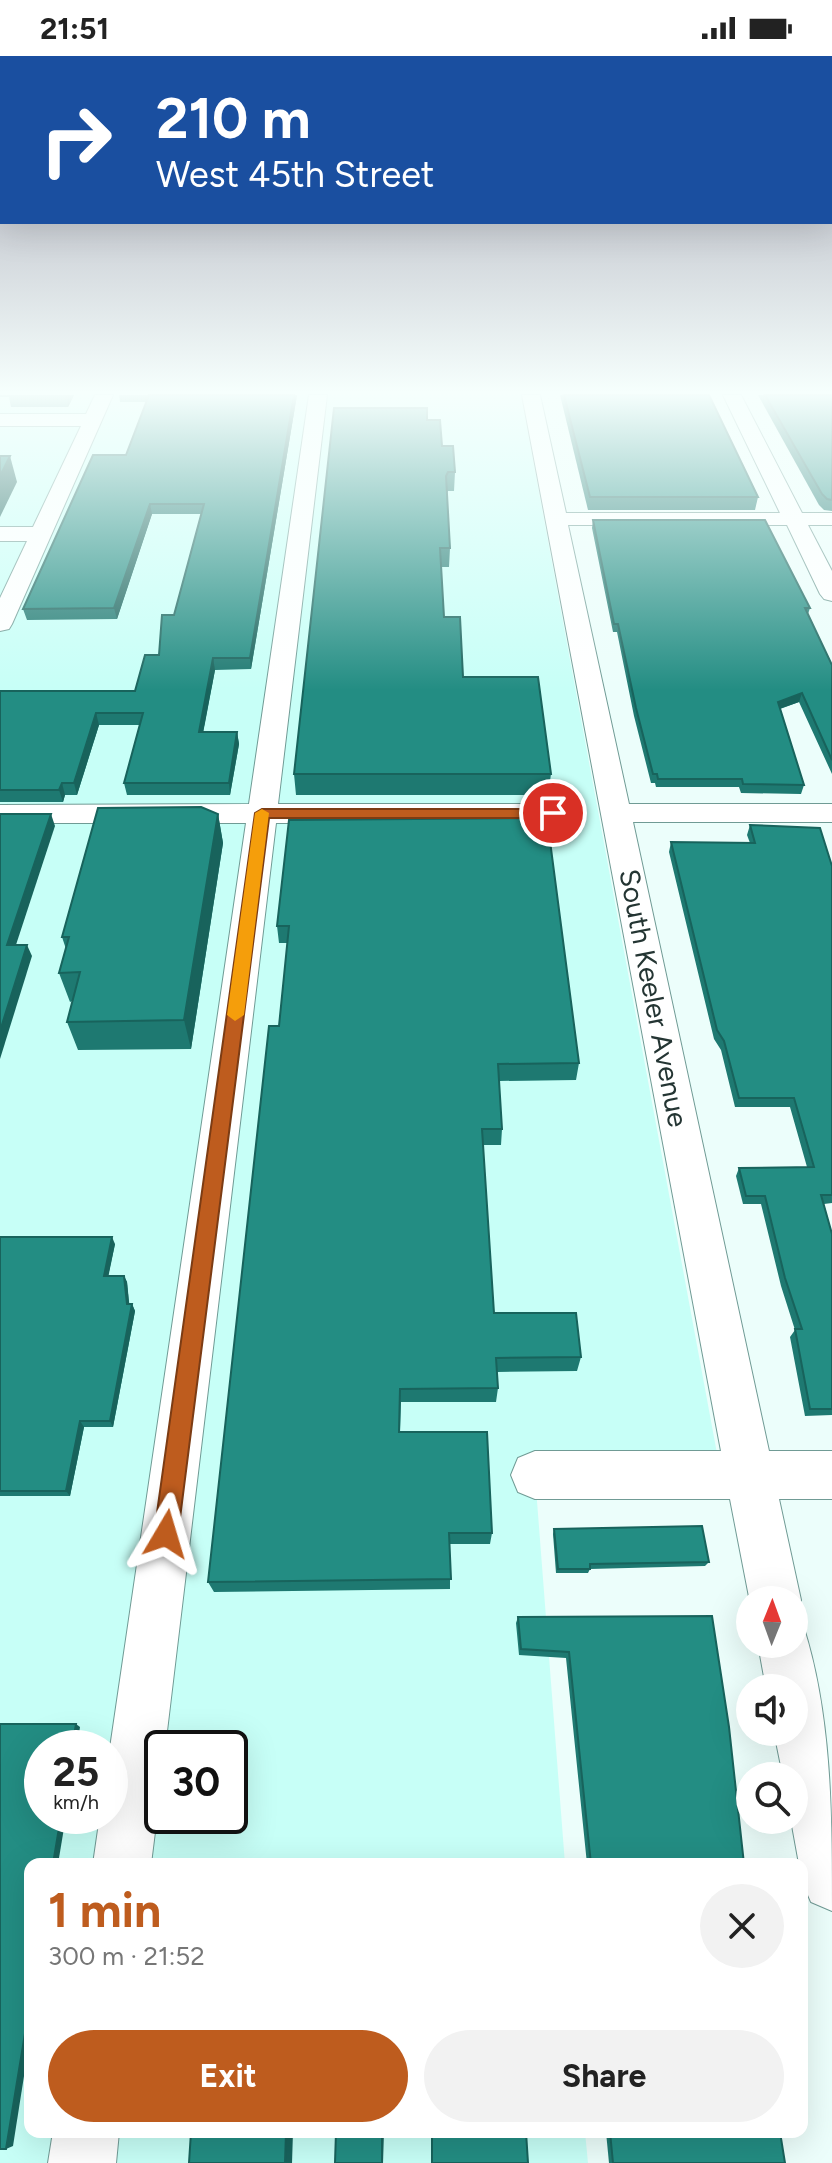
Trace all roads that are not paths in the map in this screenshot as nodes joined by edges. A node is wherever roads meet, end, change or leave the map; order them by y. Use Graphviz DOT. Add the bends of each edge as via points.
graph roads {
  1 [pos="60,493"];
  2 [pos="305,493"];
  3 [pos="552,493"];
  4 [pos="782,493"];
  5 [pos="794,518"];
  6 [pos="557,519"];
  7 [pos="832,519"];
  8 [pos="0,534"];
  9 [pos="41,534"];
  10 [pos="832,594"];
  11 [pos="0,624"];
  12 [pos="262,813"];
  13 [pos="566,813"];
  14 [pos="617,813"];
  15 [pos="832,813"];
  16 [pos="0,814"];
  17 [pos="535,1475"];
  18 [pos="750,1475"];
  19 [pos="832,1475"];
  20 [pos="772,1586"];
  21 [pos="805,1746"];
  22 [pos="123,1858"];
  23 [pos="832,1881"];
  24 [pos="85,2138"];
  25 [pos="82,2163"];
  1 -- 9 [label="street"];
  2 -- 12 [label="street"];
  3 -- 6 [label="street, South Keeler Avenue"];
  4 -- 5 [label="street"];
  5 -- 6 [label="street"];
  5 -- 7 [label="street"];
  5 -- 10 [label="street"];
  6 -- 14 [label="street, South Keeler Avenue"];
  8 -- 9 [label="street"];
  9 -- 11 [label="street"];
  12 -- 13 [label="street"];
  12 -- 16 [label="street"];
  12 -- 22 [label="street"];
  14 -- 15 [label="street"];
  14 -- 18 [label="street, South Keeler Avenue"];
  17 -- 18 [label="street"];
  18 -- 19 [label="street"];
  18 -- 20 [label="street, South Keeler Avenue"];
  21 -- 23 [label="street"];
  24 -- 25 [label="street"];
}
